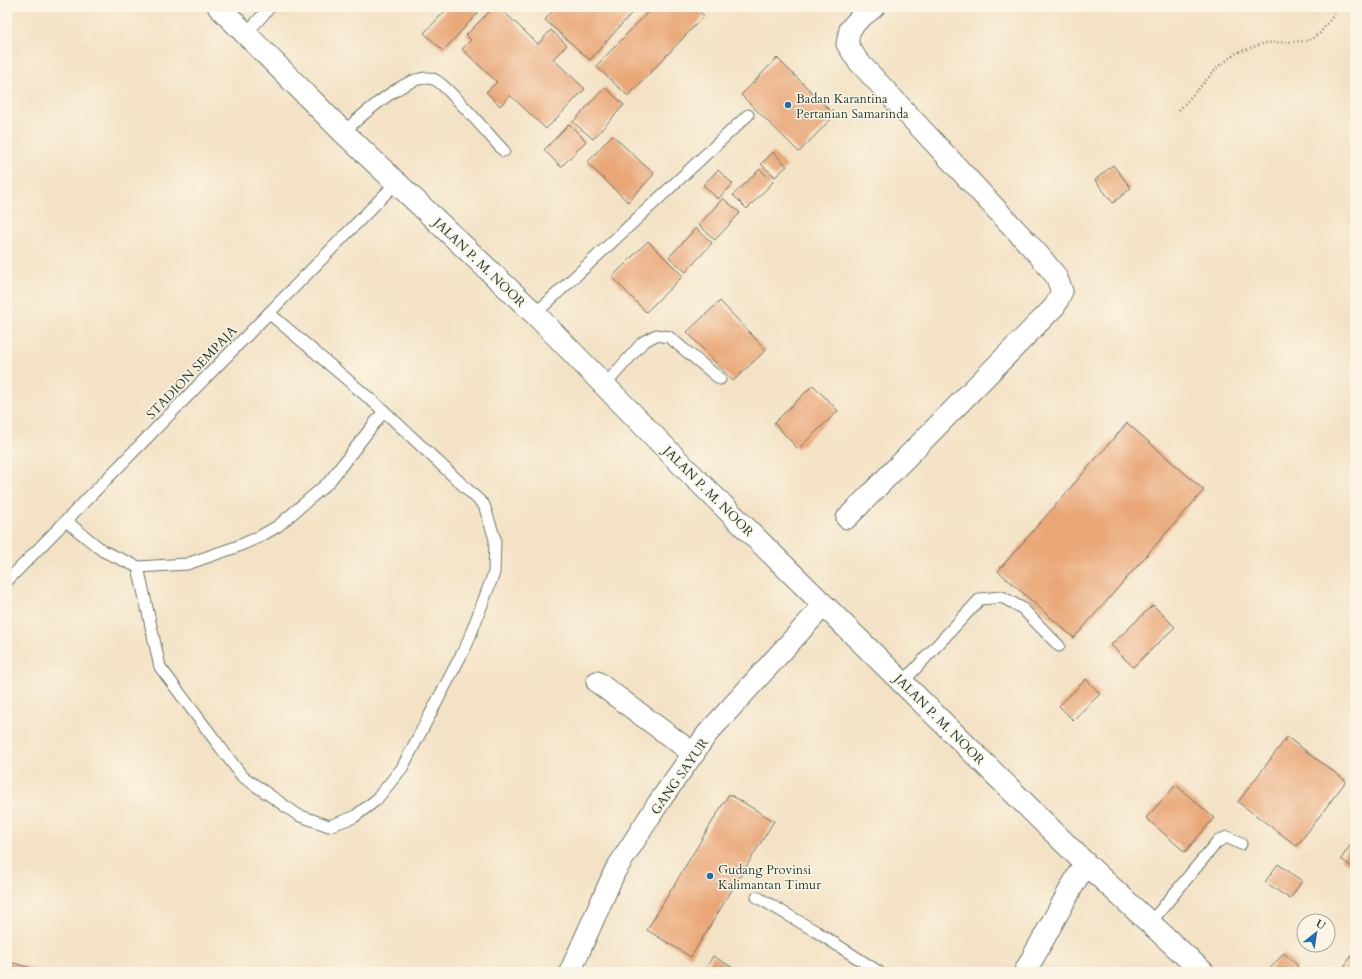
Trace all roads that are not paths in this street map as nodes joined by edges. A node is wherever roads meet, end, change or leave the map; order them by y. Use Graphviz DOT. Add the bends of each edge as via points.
graph roads {
  1 [pos="219,7"];
  2 [pos="270,7"];
  3 [pos="874,7"];
  4 [pos="246,34"];
  5 [pos="748,115"];
  6 [pos="343,132"];
  7 [pos="504,151"];
  8 [pos="396,183"];
  9 [pos="269,313"];
  10 [pos="535,314"];
  11 [pos="720,379"];
  12 [pos="604,386"];
  13 [pos="384,411"];
  14 [pos="847,518"];
  15 [pos="66,521"];
  16 [pos="138,567"];
  17 [pos="7,581"];
  18 [pos="824,605"];
  19 [pos="1059,646"];
  20 [pos="597,682"];
  21 [pos="903,682"];
  22 [pos="694,754"];
  23 [pos="1241,844"];
  24 [pos="1085,863"];
  25 [pos="757,897"];
  26 [pos="1150,923"];
  27 [pos="570,972"];
  28 [pos="879,972"];
  29 [pos="1026,972"];
  30 [pos="1203,972"];
  1 -- 4 [label="main road, JALAN P. M. NOOR"];
  2 -- 4 [label="lane"];
  3 -- 14 [label="street" via="850,30 847,44 858,61 1038,254 1056,276 1062,290 1055,306"];
  4 -- 6 [label="main road, JALAN P. M. NOOR"];
  5 -- 10 [label="lane"];
  6 -- 7 [label="lane" via="401,86 420,78 434,79 446,88"];
  6 -- 8 [label="main road, JALAN P. M. NOOR"];
  8 -- 9 [label="lane, STADION SEMPAJA"];
  8 -- 10 [label="main road, JALAN P. M. NOOR"];
  9 -- 13 [label="lane"];
  9 -- 15 [label="lane, STADION SEMPAJA"];
  10 -- 12 [label="main road, JALAN P. M. NOOR"];
  11 -- 12 [label="lane" via="669,337 656,335 643,342"];
  12 -- 18 [label="main road, JALAN P. M. NOOR"];
  13 -- 16 [label="lane" via="329,482 278,526 236,547 187,564"];
  13 -- 16 [label="lane" via="484,505 495,540 494,573 467,644 402,768 376,800 354,817 329,826 298,815 242,776 160,667"];
  15 -- 16 [label="lane" via="103,551"];
  15 -- 17 [label="lane, STADION SEMPAJA"];
  18 -- 21 [label="main road, JALAN P. M. NOOR"];
  18 -- 22 [label="street, GANG SAYUR" via="707,734"];
  19 -- 21 [label="lane" via="1022,608 1002,597 980,599"];
  20 -- 22 [label="street"];
  21 -- 24 [label="main road, JALAN P. M. NOOR"];
  22 -- 27 [label="street, GANG SAYUR" via="659,802 615,871"];
  23 -- 26 [label="lane" via="1227,837 1217,842"];
  24 -- 26 [label="main road, JALAN P. M. NOOR"];
  24 -- 29 [label="main road"];
  25 -- 28 [label="lane"];
  26 -- 30 [label="main road, JALAN P. M. NOOR"];
}
